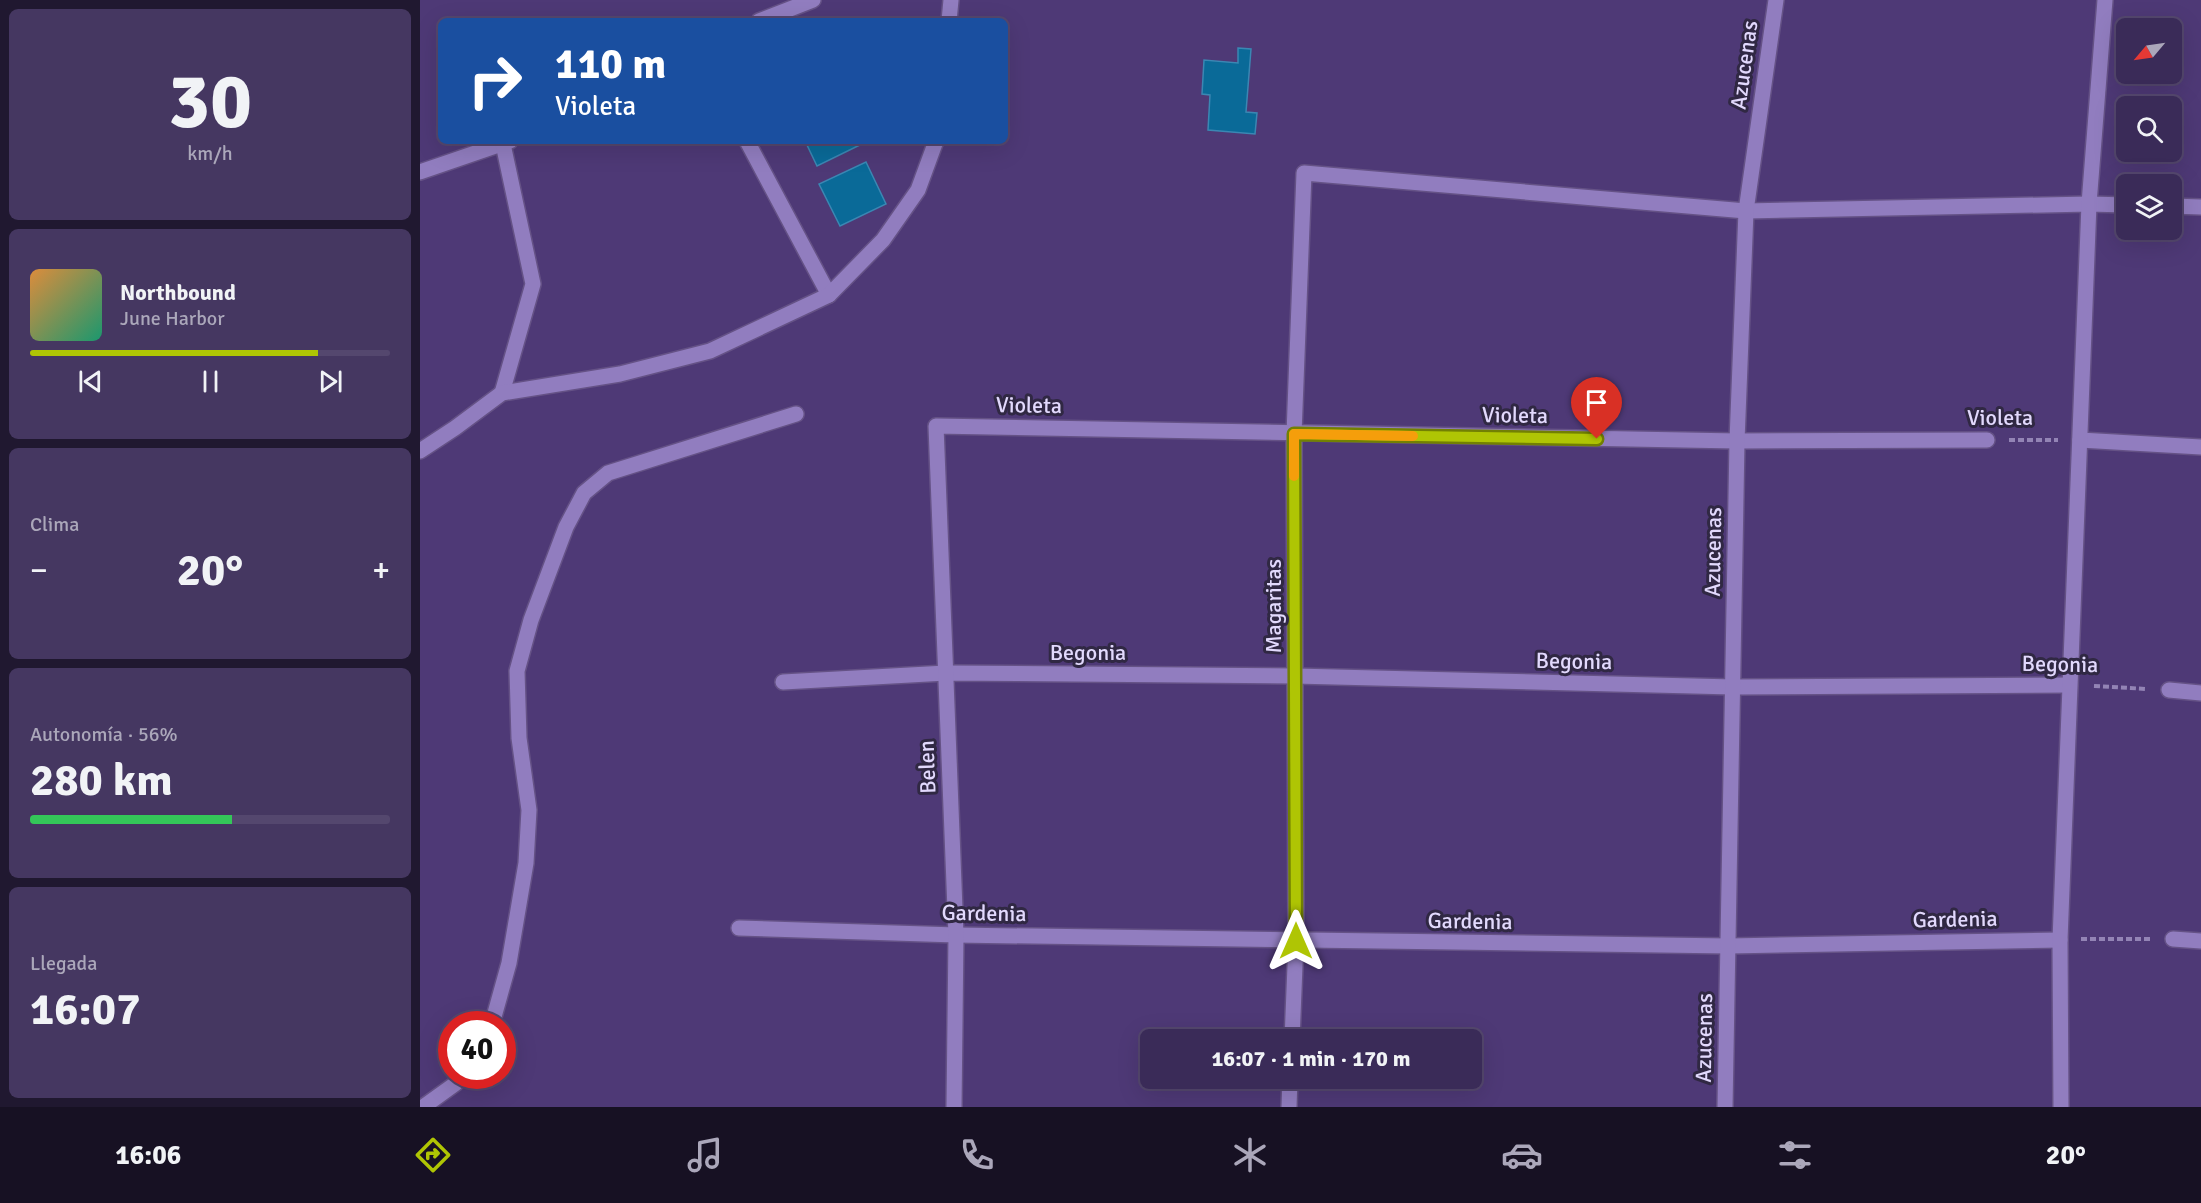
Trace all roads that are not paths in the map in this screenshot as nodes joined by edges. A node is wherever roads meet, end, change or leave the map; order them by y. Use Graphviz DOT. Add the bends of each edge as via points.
graph roads {
  1 [pos="813,0"];
  2 [pos="951,0"];
  3 [pos="1776,0"];
  4 [pos="2105,0"];
  5 [pos="767,18"];
  6 [pos="949,18"];
  7 [pos="503,144"];
  8 [pos="506,144"];
  9 [pos="749,144"];
  10 [pos="935,144"];
  11 [pos="420,172"];
  12 [pos="2089,204"];
  13 [pos="2116,205"];
  14 [pos="2182,206"];
  15 [pos="2201,207"];
  16 [pos="1746,211"];
  17 [pos="829,295"];
  18 [pos="502,393"];
  19 [pos="796,414"];
  20 [pos="936,426"];
  21 [pos="1294,434"];
  22 [pos="1987,440"];
  23 [pos="2080,440"];
  24 [pos="1737,441"];
  25 [pos="2201,447"];
  26 [pos="420,452"];
  27 [pos="946,673"];
  28 [pos="1295,676"];
  29 [pos="783,682"];
  30 [pos="2069,685"];
  31 [pos="1733,687"];
  32 [pos="2169,690"];
  33 [pos="2201,693"];
  34 [pos="739,928"];
  35 [pos="956,935"];
  36 [pos="2173,939"];
  37 [pos="2060,940"];
  38 [pos="1296,941"];
  39 [pos="2201,942"];
  40 [pos="1729,946"];
  41 [pos="496,1011"];
  42 [pos="1292,1029"];
  43 [pos="448,1089"];
  44 [pos="1290,1089"];
  45 [pos="423,1107"];
  46 [pos="954,1107"];
  47 [pos="1289,1107"];
  48 [pos="1725,1107"];
  49 [pos="2061,1107"];
  1 -- 5 [label="street"];
  2 -- 6 [label="street"];
  3 -- 16 [label="street, Azucenas"];
  4 -- 12 [label="street"];
  7 -- 11 [label="street"];
  8 -- 18 [label="street" via="533,285"];
  9 -- 17 [label="street"];
  10 -- 17 [label="street" via="918,190 883,240"];
  12 -- 13 [label="street"];
  12 -- 16 [label="street"];
  12 -- 23 [label="street"];
  14 -- 15 [label="street"];
  16 -- 21 [label="street, Magaritas" via="1304,173"];
  16 -- 24 [label="street, Azucenas"];
  17 -- 18 [label="street" via="710,351 620,374"];
  18 -- 26 [label="street"];
  19 -- 41 [label="street" via="608,473 584,493 566,527 517,671 519,738 529,810 527,852 509,963"];
  20 -- 21 [label="street, Violeta"];
  20 -- 27 [label="street, Belen"];
  21 -- 24 [label="street, Violeta"];
  21 -- 28 [label="street, Magaritas"];
  22 -- 24 [label="street, Violeta"];
  23 -- 25 [label="street"];
  23 -- 30 [label="street"];
  24 -- 31 [label="street, Azucenas"];
  27 -- 28 [label="street, Begonia"];
  27 -- 29 [label="street, Begonia"];
  27 -- 35 [label="street, Belen"];
  28 -- 31 [label="street, Begonia"];
  28 -- 38 [label="street, Magaritas"];
  30 -- 31 [label="street, Begonia"];
  30 -- 37 [label="street"];
  31 -- 40 [label="street, Azucenas"];
  32 -- 33 [label="street"];
  34 -- 35 [label="street, Gardenia"];
  35 -- 38 [label="street, Gardenia"];
  35 -- 46 [label="street, Belen"];
  36 -- 39 [label="street"];
  37 -- 40 [label="street, Gardenia"];
  37 -- 49 [label="street"];
  38 -- 40 [label="street, Gardenia"];
  38 -- 42 [label="street, Magaritas"];
  40 -- 48 [label="street, Azucenas"];
  43 -- 45 [label="street"];
  44 -- 47 [label="street"];
}
